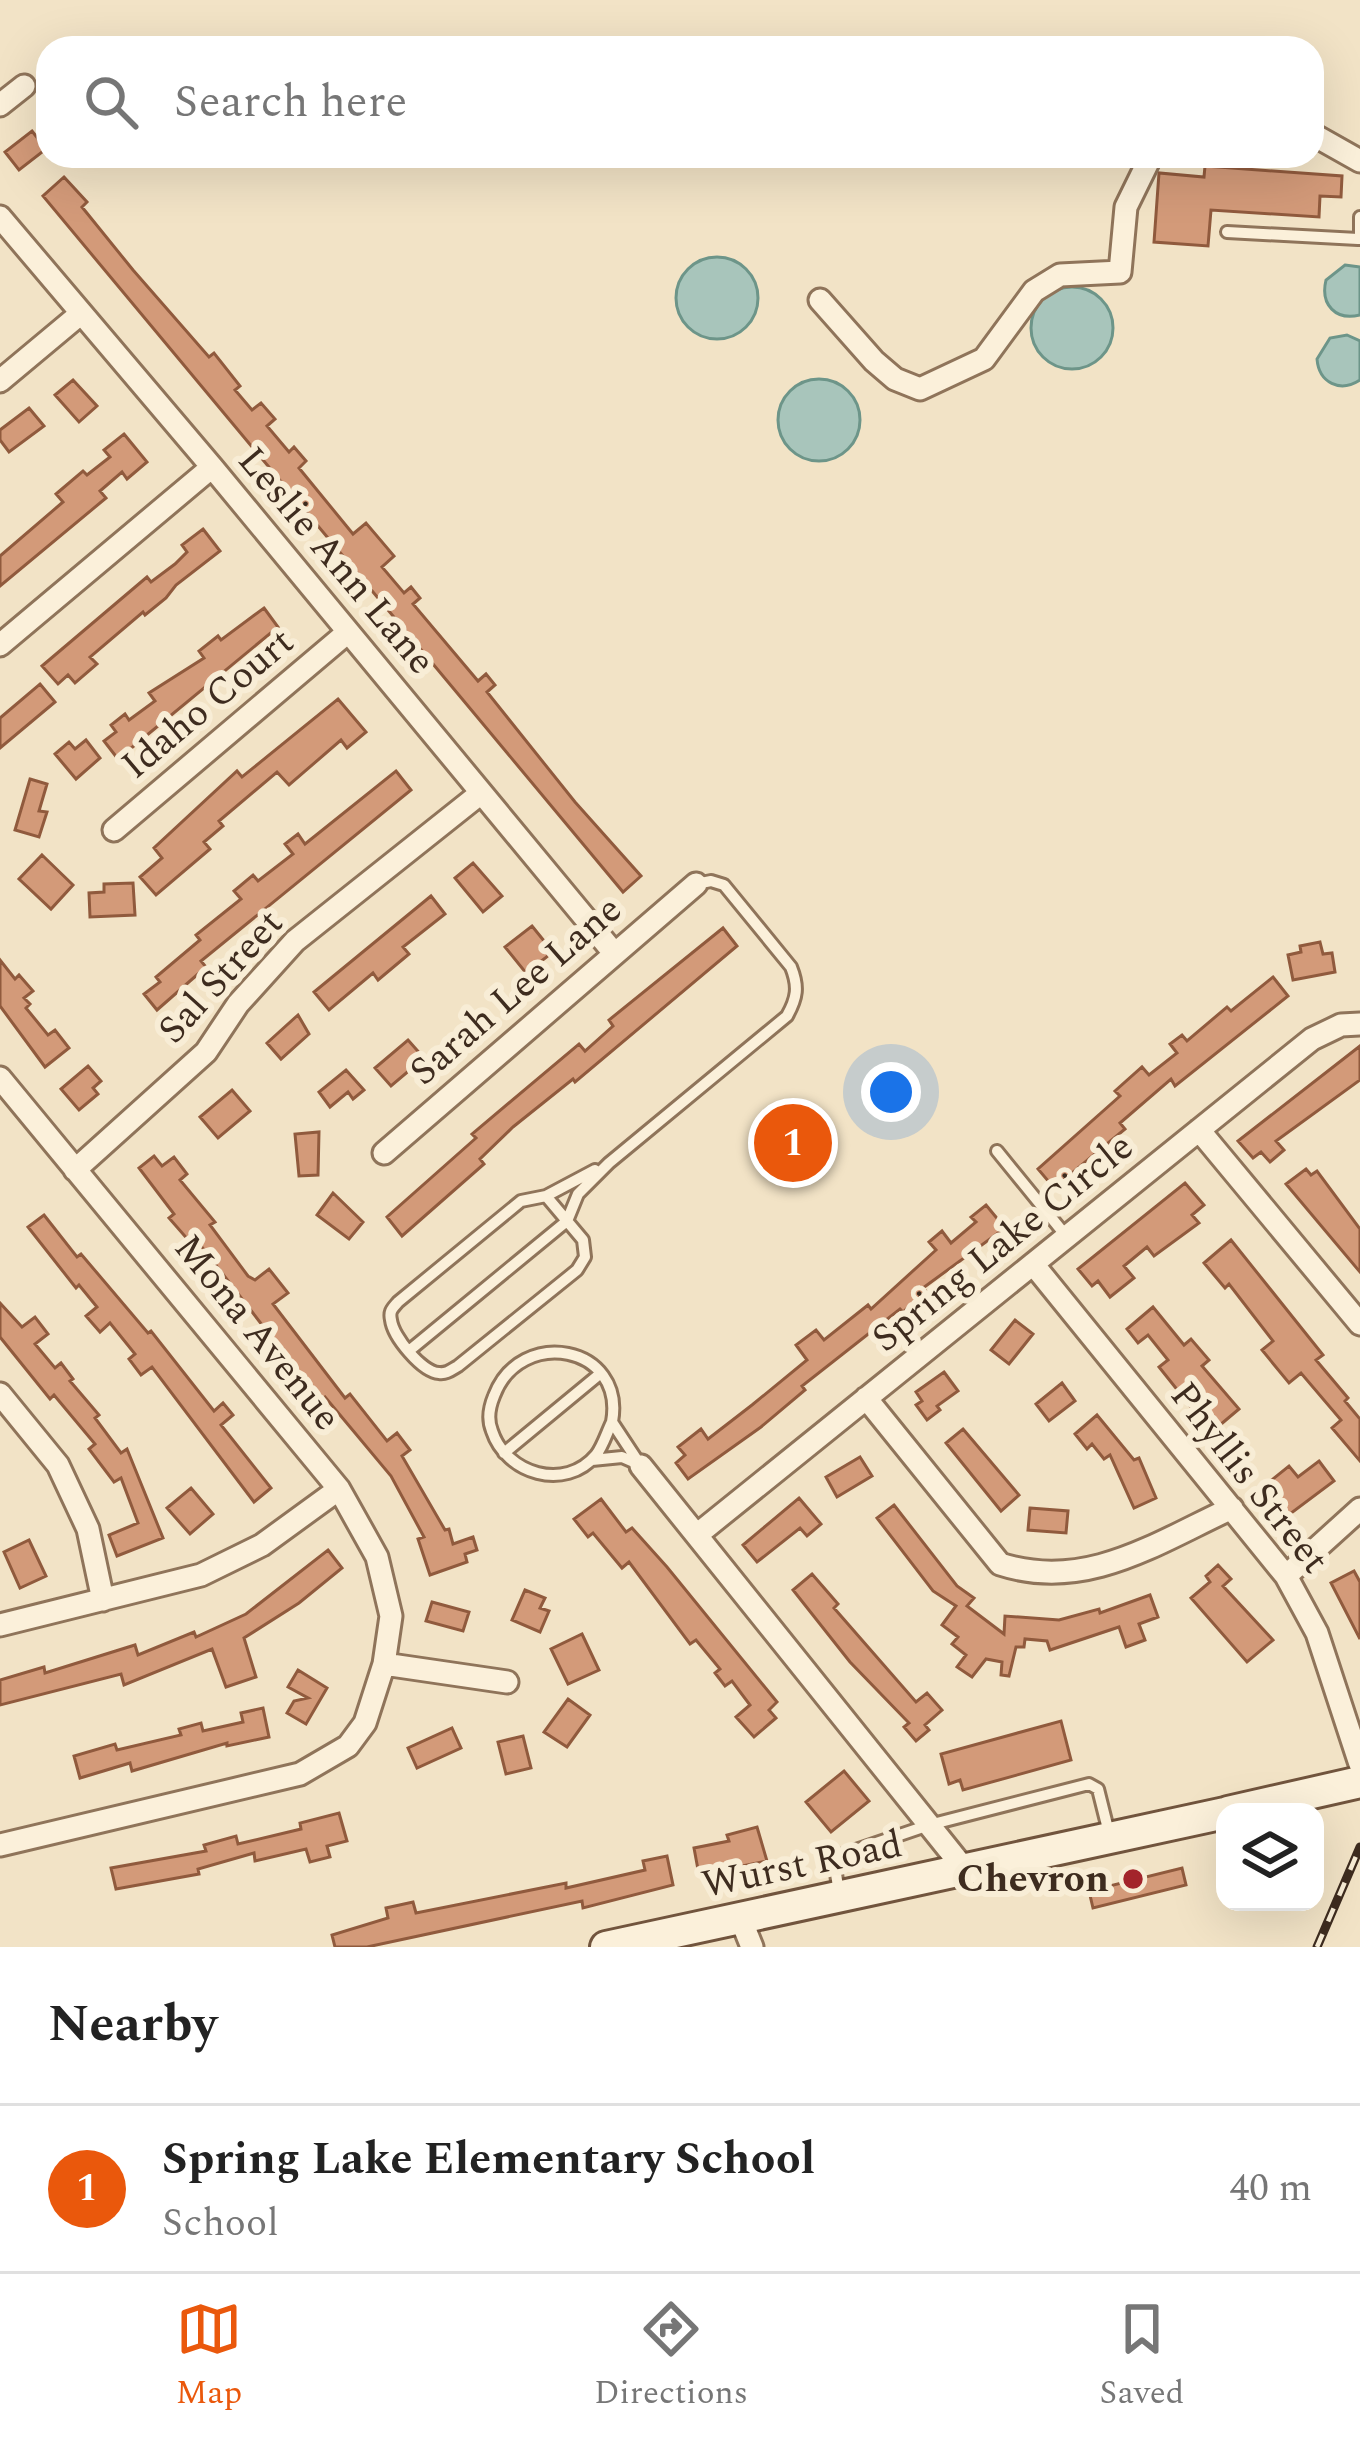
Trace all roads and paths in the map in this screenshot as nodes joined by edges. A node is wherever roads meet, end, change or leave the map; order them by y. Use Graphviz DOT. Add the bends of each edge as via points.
graph roads {
  1 [pos="24,86"];
  2 [pos="0,105"];
  3 [pos="1324,140"];
  4 [pos="1360,160"];
  5 [pos="1145,168"];
  6 [pos="0,217"];
  7 [pos="1360,217"];
  8 [pos="1227,232"];
  9 [pos="1359,239"];
  10 [pos="820,300"];
  11 [pos="79,315"];
  12 [pos="0,381"];
  13 [pos="212,467"];
  14 [pos="348,632"];
  15 [pos="0,645"];
  16 [pos="481,793"];
  17 [pos="114,830"];
  18 [pos="696,884"];
  19 [pos="614,953"];
  20 [pos="1360,1024"];
  21 [pos="0,1078"];
  22 [pos="1199,1130"];
  23 [pos="997,1151"];
  24 [pos="384,1154"];
  25 [pos="609,1163"];
  26 [pos="75,1170"];
  27 [pos="546,1196"];
  28 [pos="567,1220"];
  29 [pos="1067,1237"];
  30 [pos="1033,1264"];
  31 [pos="1360,1324"];
  32 [pos="410,1350"];
  33 [pos="601,1373"];
  34 [pos="0,1394"];
  35 [pos="866,1398"];
  36 [pos="612,1421"];
  37 [pos="504,1453"];
  38 [pos="589,1461"];
  39 [pos="641,1466"];
  40 [pos="339,1489"];
  41 [pos="1232,1508"];
  42 [pos="1360,1509"];
  43 [pos="698,1534"];
  44 [pos="1286,1576"];
  45 [pos="103,1600"];
  46 [pos="0,1625"];
  47 [pos="384,1664"];
  48 [pos="508,1682"];
  49 [pos="1360,1764"];
  50 [pos="1360,1782"];
  51 [pos="1267,1803"];
  52 [pos="1216,1814"];
  53 [pos="929,1825"];
  54 [pos="1111,1838"];
  55 [pos="0,1845"];
  56 [pos="966,1871"];
  57 [pos="839,1897"];
  58 [pos="740,1917"];
  59 [pos="606,1947"];
  60 [pos="752,1947"];
  1 -- 2 [label="street"];
  3 -- 4 [label="street"];
  5 -- 10 [label="street" via="1126,207 1120,272 1060,275 1034,291 984,359 945,381 920,389 895,380"];
  6 -- 11 [label="street, Leslie Ann Lane"];
  7 -- 9 [label="lane"];
  8 -- 9 [label="lane"];
  11 -- 12 [label="street"];
  11 -- 13 [label="street, Leslie Ann Lane"];
  13 -- 14 [label="street, Leslie Ann Lane"];
  13 -- 15 [label="street"];
  14 -- 16 [label="street, Leslie Ann Lane"];
  14 -- 17 [label="street, Idaho Court"];
  16 -- 19 [label="street, Leslie Ann Lane"];
  16 -- 26 [label="street, Sal Street" via="295,941 206,1052"];
  18 -- 19 [label="street, Sarah Lee Lane"];
  18 -- 25 [label="lane" via="724,886 791,968 796,1000 787,1016"];
  19 -- 24 [label="street, Sarah Lee Lane"];
  20 -- 22 [label="street, Spring Lake Circle" via="1312,1039"];
  21 -- 26 [label="street, Mona Avenue"];
  22 -- 29 [label="street, Spring Lake Circle"];
  22 -- 31 [label="street"];
  23 -- 29 [label="lane"];
  25 -- 27 [label="lane"];
  25 -- 28 [label="lane" via="578,1194"];
  26 -- 40 [label="street, Mona Avenue"];
  27 -- 28 [label="lane"];
  27 -- 32 [label="lane" via="521,1201 398,1302 391,1324"];
  28 -- 32 [label="lane"];
  28 -- 32 [label="lane" via="583,1240 577,1270 446,1373 434,1373"];
  29 -- 30 [label="street, Spring Lake Circle"];
  30 -- 35 [label="street, Spring Lake Circle"];
  30 -- 41 [label="street, Phyllis Street"];
  33 -- 36 [label="lane"];
  33 -- 37 [label="lane"];
  33 -- 37 [label="lane" via="564,1351 528,1358 508,1372 488,1417"];
  34 -- 45 [label="street" via="58,1465 88,1529"];
  35 -- 41 [label="street" via="1000,1564 1031,1574 1117,1561"];
  35 -- 43 [label="street, Spring Lake Circle"];
  36 -- 38 [label="lane"];
  36 -- 39 [label="lane"];
  37 -- 38 [label="lane" via="550,1476"];
  38 -- 39 [label="lane" via="622,1457"];
  39 -- 43 [label="street"];
  40 -- 45 [label="street" via="262,1546 201,1575"];
  40 -- 47 [label="street, Mona Avenue" via="377,1557 391,1616"];
  41 -- 44 [label="street, Phyllis Street"];
  42 -- 44 [label="street"];
  43 -- 53 [label="street"];
  44 -- 49 [label="street, Phyllis Street" via="1317,1633"];
  45 -- 46 [label="street"];
  47 -- 48 [label="street"];
  47 -- 55 [label="street, Mona Avenue" via="349,1746 300,1774"];
  50 -- 51 [label="street, Wurst Road"];
  52 -- 54 [label="street, Wurst Road"];
  53 -- 54 [label="lane" via="1089,1784 1098,1789"];
  53 -- 56 [label="street"];
  53 -- 57 [label="lane" via="838,1856"];
  54 -- 56 [label="street, Wurst Road"];
  56 -- 57 [label="street, Wurst Road"];
  57 -- 58 [label="street, Wurst Road"];
  58 -- 59 [label="street, Wurst Road"];
  58 -- 60 [label="street"];
}
